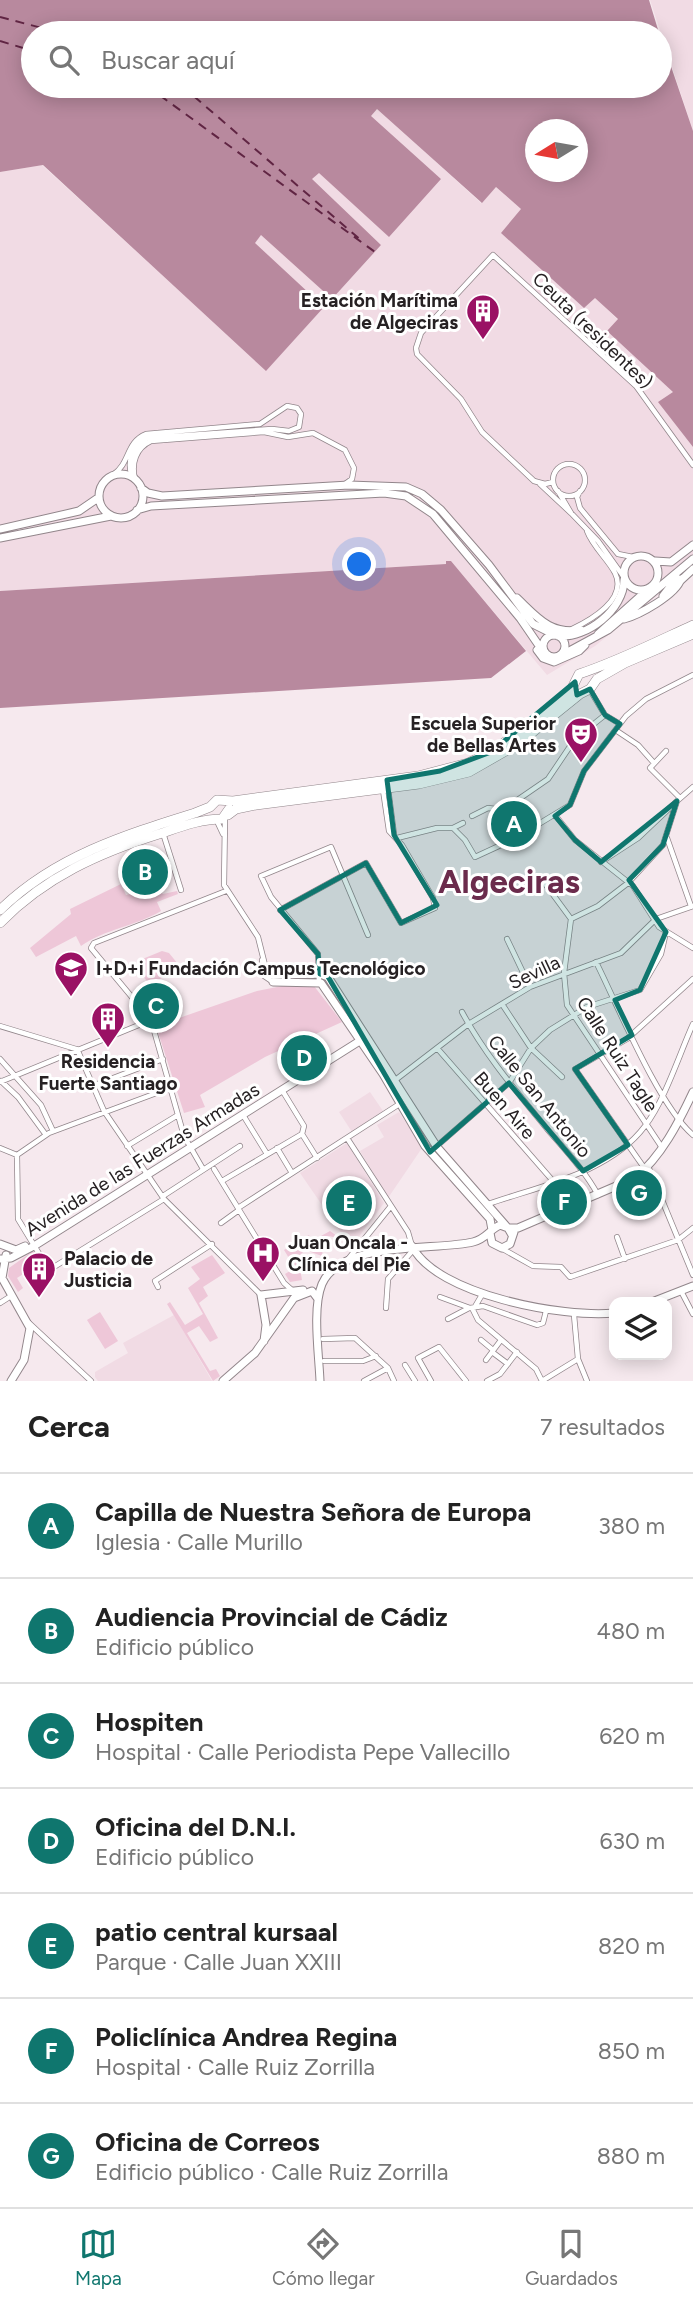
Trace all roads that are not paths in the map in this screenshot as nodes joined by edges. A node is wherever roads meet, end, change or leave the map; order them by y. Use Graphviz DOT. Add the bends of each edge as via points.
graph roads {
  1 [pos="693,465"];
  2 [pos="114,474"];
  3 [pos="133,477"];
  4 [pos="553,482"];
  5 [pos="540,484"];
  6 [pos="343,485"];
  7 [pos="141,488"];
  8 [pos="558,491"];
  9 [pos="580,491"];
  10 [pos="99,497"];
  11 [pos="137,510"];
  12 [pos="571,513"];
  13 [pos="111,516"];
  14 [pos="0,528"];
  15 [pos="587,531"];
  16 [pos="0,538"];
  17 [pos="693,545"];
  18 [pos="693,554"];
  19 [pos="633,557"];
  20 [pos="693,559"];
  21 [pos="653,561"];
  22 [pos="693,569"];
  23 [pos="680,570"];
  24 [pos="624,577"];
  25 [pos="681,579"];
  26 [pos="651,586"];
  27 [pos="511,593"];
  28 [pos="663,596"];
  29 [pos="653,604"];
  30 [pos="514,614"];
  31 [pos="620,620"];
  32 [pos="693,625"];
  33 [pos="591,626"];
  34 [pos="568,631"];
  35 [pos="693,634"];
  36 [pos="681,635"];
  37 [pos="557,636"];
  38 [pos="594,636"];
  39 [pos="544,653"];
  40 [pos="560,656"];
  41 [pos="587,673"];
  42 [pos="693,674"];
  43 [pos="575,682"];
  44 [pos="589,687"];
  45 [pos="605,715"];
  46 [pos="620,724"];
  47 [pos="617,731"];
  48 [pos="666,751"];
  49 [pos="654,763"];
  50 [pos="386,786"];
  51 [pos="693,787"];
  52 [pos="679,800"];
  53 [pos="224,801"];
  54 [pos="210,807"];
  55 [pos="499,812"];
  56 [pos="555,815"];
  57 [pos="227,816"];
  58 [pos="472,816"];
  59 [pos="215,818"];
  60 [pos="463,823"];
  61 [pos="453,828"];
  62 [pos="162,833"];
  63 [pos="223,834"];
  64 [pos="396,837"];
  65 [pos="667,838"];
  66 [pos="514,839"];
  67 [pos="601,862"];
  68 [pos="345,876"];
  69 [pos="543,881"];
  70 [pos="628,883"];
  71 [pos="181,890"];
  72 [pos="226,891"];
  73 [pos="692,906"];
  74 [pos="281,909"];
  75 [pos="0,910"];
  76 [pos="571,919"];
  77 [pos="654,921"];
  78 [pos="0,923"];
  79 [pos="666,932"];
  80 [pos="369,936"];
  81 [pos="507,939"];
  82 [pos="693,948"];
  83 [pos="596,962"];
  84 [pos="564,973"];
  85 [pos="272,978"];
  86 [pos="319,978"];
  87 [pos="693,979"];
  88 [pos="530,987"];
  89 [pos="615,1000"];
  90 [pos="502,1004"];
  91 [pos="462,1012"];
  92 [pos="573,1014"];
  93 [pos="151,1020"];
  94 [pos="693,1024"];
  95 [pos="467,1025"];
  96 [pos="0,1026"];
  97 [pos="632,1035"];
  98 [pos="362,1037"];
  99 [pos="51,1044"];
  100 [pos="437,1048"];
  101 [pos="531,1048"];
  102 [pos="77,1049"];
  103 [pos="601,1054"];
  104 [pos="0,1059"];
  105 [pos="53,1059"];
  106 [pos="163,1059"];
  107 [pos="15,1073"];
  108 [pos="562,1077"];
  109 [pos="394,1081"];
  110 [pos="1,1082"];
  111 [pos="509,1083"];
  112 [pos="92,1086"];
  113 [pos="170,1088"];
  114 [pos="282,1090"];
  115 [pos="693,1092"];
  116 [pos="662,1093"];
  117 [pos="401,1103"];
  118 [pos="486,1104"];
  119 [pos="104,1111"];
  120 [pos="178,1115"];
  121 [pos="243,1115"];
  122 [pos="679,1121"];
  123 [pos="647,1124"];
  124 [pos="53,1131"];
  125 [pos="302,1134"];
  126 [pos="46,1135"];
  127 [pos="693,1135"];
  128 [pos="347,1138"];
  129 [pos="189,1145"];
  130 [pos="628,1145"];
  131 [pos="127,1146"];
  132 [pos="240,1146"];
  133 [pos="661,1146"];
  134 [pos="277,1148"];
  135 [pos="0,1149"];
  136 [pos="433,1149"];
  137 [pos="267,1154"];
  138 [pos="17,1155"];
  139 [pos="317,1158"];
  140 [pos="647,1167"];
  141 [pos="203,1169"];
  142 [pos="214,1169"];
  143 [pos="583,1171"];
  144 [pos="148,1172"];
  145 [pos="292,1173"];
  146 [pos="553,1181"];
  147 [pos="221,1182"];
  148 [pos="599,1196"];
  149 [pos="164,1197"];
  150 [pos="488,1204"];
  151 [pos="391,1206"];
  152 [pos="239,1209"];
  153 [pos="221,1223"];
  154 [pos="693,1228"];
  155 [pos="491,1231"];
  156 [pos="509,1233"];
  157 [pos="617,1237"];
  158 [pos="678,1240"];
  159 [pos="364,1243"];
  160 [pos="33,1244"];
  161 [pos="212,1244"];
  162 [pos="2,1245"];
  163 [pos="496,1246"];
  164 [pos="413,1247"];
  165 [pos="355,1253"];
  166 [pos="369,1254"];
  167 [pos="511,1256"];
  168 [pos="625,1259"];
  169 [pos="5,1260"];
  170 [pos="338,1267"];
  171 [pos="693,1275"];
  172 [pos="0,1281"];
  173 [pos="284,1283"];
  174 [pos="323,1283"];
  175 [pos="693,1286"];
  176 [pos="159,1287"];
  177 [pos="282,1292"];
  178 [pos="483,1293"];
  179 [pos="681,1293"];
  180 [pos="293,1294"];
  181 [pos="261,1295"];
  182 [pos="10,1296"];
  183 [pos="440,1297"];
  184 [pos="668,1297"];
  185 [pos="318,1300"];
  186 [pos="0,1303"];
  187 [pos="472,1307"];
  188 [pos="386,1308"];
  189 [pos="546,1311"];
  190 [pos="609,1313"];
  191 [pos="693,1314"];
  192 [pos="575,1315"];
  193 [pos="448,1319"];
  194 [pos="29,1323"];
  195 [pos="270,1326"];
  196 [pos="323,1339"];
  197 [pos="481,1340"];
  198 [pos="501,1340"];
  199 [pos="28,1342"];
  200 [pos="493,1351"];
  201 [pos="517,1352"];
  202 [pos="376,1356"];
  203 [pos="578,1359"];
  204 [pos="486,1360"];
  205 [pos="324,1361"];
  206 [pos="508,1364"];
  207 [pos="405,1365"];
  208 [pos="388,1368"];
  209 [pos="320,1370"];
  210 [pos="11,1381"];
  211 [pos="91,1381"];
  212 [pos="223,1381"];
  213 [pos="315,1381"];
  214 [pos="322,1381"];
  215 [pos="366,1381"];
  216 [pos="394,1381"];
  217 [pos="415,1381"];
  218 [pos="431,1381"];
  219 [pos="466,1381"];
  220 [pos="487,1381"];
  221 [pos="542,1381"];
  222 [pos="587,1381"];
  1 -- 5 [label="street, Ceuta (residentes)" via="636,386 493,255 421,333 416,348 421,360 461,399 482,432"];
  2 -- 3 [label="main road"];
  2 -- 3 [label="street" via="121,470 131,444 146,434 260,424 286,406 301,414 301,424 293,430 147,438 133,452 129,467"];
  2 -- 10 [label="main road" via="103,483"];
  3 -- 6 [label="street" via="133,464 146,443 264,432 288,437 309,432 345,450 353,474"];
  3 -- 7 [label="main road"];
  4 -- 5 [label="street"];
  4 -- 8 [label="street"];
  4 -- 9 [label="street" via="558,469 574,465 584,474"];
  5 -- 12 [label="street"];
  6 -- 7 [label="main road" via="162,496"];
  6 -- 27 [label="main road" via="391,484 422,494"];
  7 -- 11 [label="main road"];
  8 -- 9 [label="street" via="568,495"];
  8 -- 12 [label="street"];
  9 -- 19 [label="street" via="582,511 618,554"];
  10 -- 13 [label="main road" via="102,509"];
  10 -- 14 [label="main road" via="79,511"];
  11 -- 13 [label="main road" via="127,517"];
  11 -- 30 [label="main road" via="399,494 433,514"];
  12 -- 15 [label="street"];
  13 -- 16 [label="main road"];
  15 -- 24 [label="street"];
  15 -- 34 [label="street" via="618,586 608,604"];
  17 -- 21 [label="main road" via="671,562"];
  18 -- 26 [label="main road"];
  19 -- 21 [label="main road"];
  19 -- 24 [label="main road" via="625,565"];
  20 -- 23 [label="main road"];
  21 -- 26 [label="main road" via="658,574"];
  22 -- 25 [label="main road"];
  23 -- 28 [label="main road"];
  23 -- 31 [label="main road"];
  24 -- 26 [label="main road" via="634,589"];
  24 -- 33 [label="main road" via="621,598"];
  25 -- 28 [label="main road"];
  25 -- 29 [label="main road" via="678,587"];
  26 -- 38 [label="main road"];
  27 -- 34 [label="main road" via="539,621"];
  27 -- 37 [label="main road" via="533,624"];
  28 -- 29 [label="main road"];
  29 -- 31 [label="main road"];
  30 -- 38 [label="main road" via="548,661 579,651"];
  30 -- 39 [label="main road"];
  31 -- 38 [label="main road"];
  32 -- 36 [label="highway"];
  33 -- 34 [label="main road"];
  33 -- 37 [label="main road" via="575,635"];
  35 -- 36 [label="highway"];
  36 -- 41 [label="highway"];
  36 -- 44 [label="highway"];
  37 -- 39 [label="main road" via="544,640"];
  37 -- 40 [label="main road" via="565,645"];
  38 -- 40 [label="main road"];
  39 -- 40 [label="main road"];
  41 -- 43 [label="highway" via="579,674"];
  41 -- 44 [label="highway"];
  42 -- 46 [label="street" via="646,699"];
  43 -- 44 [label="highway" via="579,689"];
  43 -- 50 [label="highway" via="548,709 491,751"];
  44 -- 45 [label="street"];
  44 -- 50 [label="highway" via="518,744 470,772"];
  45 -- 46 [label="street"];
  45 -- 55 [label="street" via="575,739 548,779"];
  46 -- 47 [label="street"];
  47 -- 49 [label="street" via="639,745"];
  47 -- 56 [label="street" via="584,771 570,805"];
  48 -- 49 [label="street"];
  49 -- 52 [label="street" via="651,769"];
  50 -- 53 [label="highway"];
  50 -- 57 [label="highway" via="256,805"];
  50 -- 64 [label="street" via="387,827"];
  51 -- 52 [label="street"];
  52 -- 65 [label="street"];
  52 -- 67 [label="street" via="638,838"];
  53 -- 54 [label="highway" via="217,800"];
  53 -- 57 [label="highway" via="229,807"];
  54 -- 59 [label="highway"];
  54 -- 75 [label="highway" via="82,852 27,886"];
  55 -- 58 [label="street" via="488,808"];
  55 -- 66 [label="street"];
  56 -- 66 [label="street"];
  56 -- 67 [label="street"];
  57 -- 59 [label="highway"];
  57 -- 63 [label="street"];
  59 -- 62 [label="highway"];
  59 -- 63 [label="street"];
  60 -- 61 [label="street"];
  61 -- 64 [label="street"];
  61 -- 66 [label="street" via="475,857"];
  62 -- 71 [label="street"];
  62 -- 78 [label="highway" via="103,852 66,871"];
  63 -- 72 [label="street"];
  64 -- 68 [label="street" via="435,908 401,923 368,864"];
  65 -- 70 [label="street"];
  65 -- 73 [label="street"];
  67 -- 70 [label="street"];
  68 -- 74 [label="street"];
  68 -- 74 [label="street" via="331,846 261,876"];
  68 -- 80 [label="street"];
  69 -- 76 [label="street"];
  70 -- 76 [label="street"];
  70 -- 77 [label="street"];
  72 -- 85 [label="street" via="258,937"];
  72 -- 93 [label="street" via="91,948"];
  73 -- 77 [label="street, Sevilla"];
  74 -- 86 [label="street" via="318,954"];
  76 -- 84 [label="street, Calle Ruiz Tagle"];
  77 -- 79 [label="street"];
  77 -- 83 [label="street, Sevilla" via="621,953"];
  79 -- 82 [label="street"];
  79 -- 89 [label="street" via="661,954 640,990"];
  81 -- 88 [label="street"];
  83 -- 84 [label="street, Sevilla"];
  83 -- 89 [label="street"];
  84 -- 88 [label="street, Sevilla"];
  84 -- 92 [label="street, Calle Ruiz Tagle" via="567,1005"];
  85 -- 86 [label="main road"];
  86 -- 98 [label="main road" via="328,977"];
  87 -- 97 [label="street"];
  88 -- 90 [label="street, Sevilla"];
  89 -- 92 [label="street"];
  89 -- 97 [label="street"];
  90 -- 95 [label="street, Sevilla"];
  90 -- 101 [label="street"];
  91 -- 95 [label="street, Calle San Antonio"];
  92 -- 101 [label="street"];
  92 -- 103 [label="street, Calle Ruiz Tagle"];
  93 -- 102 [label="street"];
  93 -- 106 [label="street"];
  94 -- 116 [label="street"];
  95 -- 100 [label="street, Sevilla"];
  95 -- 111 [label="street, Calle San Antonio"];
  96 -- 99 [label="street"];
  97 -- 103 [label="street"];
  97 -- 116 [label="street"];
  98 -- 109 [label="main road"];
  98 -- 114 [label="main road, Avenida de las Fuerzas Armadas"];
  98 -- 117 [label="main road"];
  98 -- 129 [label="main road, Avenida de las Fuerzas Armadas"];
  99 -- 102 [label="street"];
  99 -- 105 [label="street" via="56,1051"];
  100 -- 109 [label="street, Sevilla"];
  100 -- 118 [label="street, Buen Aire"];
  101 -- 108 [label="street"];
  101 -- 111 [label="street"];
  102 -- 105 [label="street"];
  102 -- 112 [label="street"];
  103 -- 123 [label="street, Calle Ruiz Tagle"];
  103 -- 130 [label="street" via="575,1069"];
  104 -- 107 [label="street"];
  105 -- 107 [label="street"];
  106 -- 112 [label="street"];
  106 -- 113 [label="street"];
  107 -- 110 [label="street"];
  107 -- 124 [label="street" via="41,1105"];
  109 -- 136 [label="main road" via="421,1118"];
  110 -- 126 [label="street"];
  111 -- 118 [label="street"];
  111 -- 143 [label="street, Calle San Antonio"];
  112 -- 119 [label="street"];
  113 -- 119 [label="street"];
  113 -- 120 [label="street"];
  114 -- 121 [label="main road, Avenida de las Fuerzas Armadas"];
  114 -- 125 [label="street" via="304,1126"];
  115 -- 122 [label="main road"];
  116 -- 122 [label="street"];
  116 -- 123 [label="street"];
  117 -- 128 [label="street"];
  117 -- 136 [label="main road"];
  118 -- 136 [label="street"];
  118 -- 146 [label="street, Buen Aire"];
  119 -- 124 [label="street"];
  119 -- 131 [label="street"];
  120 -- 129 [label="street"];
  120 -- 131 [label="street"];
  121 -- 129 [label="main road, Avenida de las Fuerzas Armadas"];
  121 -- 137 [label="street"];
  122 -- 127 [label="street"];
  122 -- 133 [label="main road"];
  123 -- 130 [label="street"];
  123 -- 133 [label="street, Calle Ruiz Tagle"];
  124 -- 126 [label="street"];
  125 -- 134 [label="street"];
  125 -- 139 [label="street"];
  126 -- 138 [label="street"];
  128 -- 139 [label="street"];
  128 -- 151 [label="street"];
  129 -- 141 [label="street"];
  129 -- 144 [label="main road, Avenida de las Fuerzas Armadas"];
  130 -- 140 [label="street"];
  130 -- 143 [label="street"];
  131 -- 144 [label="street"];
  132 -- 141 [label="street"];
  133 -- 140 [label="main road"];
  134 -- 137 [label="street"];
  134 -- 145 [label="street"];
  135 -- 138 [label="street"];
  136 -- 150 [label="main road"];
  136 -- 155 [label="main road" via="490,1219"];
  137 -- 147 [label="street"];
  138 -- 160 [label="street" via="17,1216"];
  139 -- 145 [label="street"];
  140 -- 148 [label="main road" via="626,1184"];
  140 -- 158 [label="street"];
  141 -- 149 [label="street"];
  142 -- 147 [label="street"];
  143 -- 146 [label="street"];
  143 -- 148 [label="street, Calle San Antonio"];
  144 -- 149 [label="street"];
  144 -- 160 [label="main road, Avenida de las Fuerzas Armadas"];
  145 -- 152 [label="street"];
  146 -- 150 [label="street"];
  147 -- 152 [label="street"];
  148 -- 156 [label="main road"];
  149 -- 160 [label="street" via="49,1270"];
  149 -- 161 [label="street"];
  150 -- 156 [label="main road"];
  151 -- 159 [label="street"];
  151 -- 164 [label="street"];
  152 -- 153 [label="street"];
  152 -- 173 [label="street"];
  154 -- 158 [label="street"];
  155 -- 156 [label="main road" via="500,1225"];
  155 -- 163 [label="main road"];
  155 -- 164 [label="main road" via="483,1240 470,1243"];
  156 -- 163 [label="main road"];
  156 -- 167 [label="street"];
  157 -- 168 [label="street"];
  158 -- 168 [label="street"];
  158 -- 171 [label="street"];
  159 -- 165 [label="street"];
  159 -- 166 [label="street"];
  160 -- 162 [label="main road, Avenida de las Fuerzas Armadas" via="16,1250"];
  160 -- 169 [label="main road, Avenida de las Fuerzas Armadas"];
  161 -- 176 [label="street" via="155,1281"];
  161 -- 181 [label="street"];
  162 -- 169 [label="main road"];
  163 -- 164 [label="main road"];
  163 -- 167 [label="street"];
  164 -- 166 [label="main road"];
  164 -- 178 [label="main road" via="432,1266"];
  164 -- 188 [label="street" via="388,1279"];
  164 -- 196 [label="main road" via="360,1260 332,1275 323,1291"];
  165 -- 166 [label="street"];
  165 -- 170 [label="street"];
  166 -- 170 [label="main road"];
  167 -- 168 [label="street" via="533,1266 557,1266 570,1277"];
  169 -- 182 [label="main road" via="2,1278"];
  170 -- 174 [label="main road"];
  172 -- 182 [label="main road"];
  173 -- 177 [label="street"];
  173 -- 180 [label="street"];
  174 -- 180 [label="main road"];
  174 -- 185 [label="main road"];
  175 -- 179 [label="main road"];
  177 -- 180 [label="main road"];
  177 -- 181 [label="main road"];
  178 -- 187 [label="street"];
  178 -- 189 [label="main road"];
  179 -- 184 [label="main road"];
  179 -- 191 [label="street"];
  180 -- 185 [label="main road" via="312,1291"];
  180 -- 195 [label="main road"];
  181 -- 195 [label="main road"];
  182 -- 186 [label="street"];
  182 -- 194 [label="main road"];
  182 -- 199 [label="main road" via="26,1324"];
  183 -- 187 [label="street"];
  185 -- 209 [label="main road"];
  187 -- 189 [label="street" via="483,1306 537,1325 543,1323"];
  187 -- 193 [label="street"];
  187 -- 198 [label="street" via="478,1320"];
  189 -- 192 [label="main road"];
  190 -- 192 [label="main road"];
  192 -- 203 [label="street"];
  194 -- 199 [label="main road"];
  194 -- 211 [label="street"];
  195 -- 212 [label="main road" via="264,1341 241,1368"];
  196 -- 202 [label="street" via="355,1338"];
  196 -- 205 [label="main road"];
  197 -- 200 [label="street"];
  198 -- 200 [label="street"];
  198 -- 201 [label="street"];
  199 -- 210 [label="main road"];
  200 -- 204 [label="street"];
  200 -- 206 [label="street"];
  201 -- 206 [label="street"];
  201 -- 221 [label="street" via="537,1369"];
  202 -- 205 [label="street"];
  202 -- 208 [label="street"];
  203 -- 221 [label="street"];
  203 -- 222 [label="street"];
  205 -- 214 [label="main road"];
  206 -- 220 [label="street"];
  207 -- 217 [label="street"];
  208 -- 215 [label="street"];
  208 -- 216 [label="street"];
  209 -- 213 [label="street"];
  209 -- 214 [label="main road"];
  218 -- 219 [label="street" via="418,1358 439,1347"];
}
